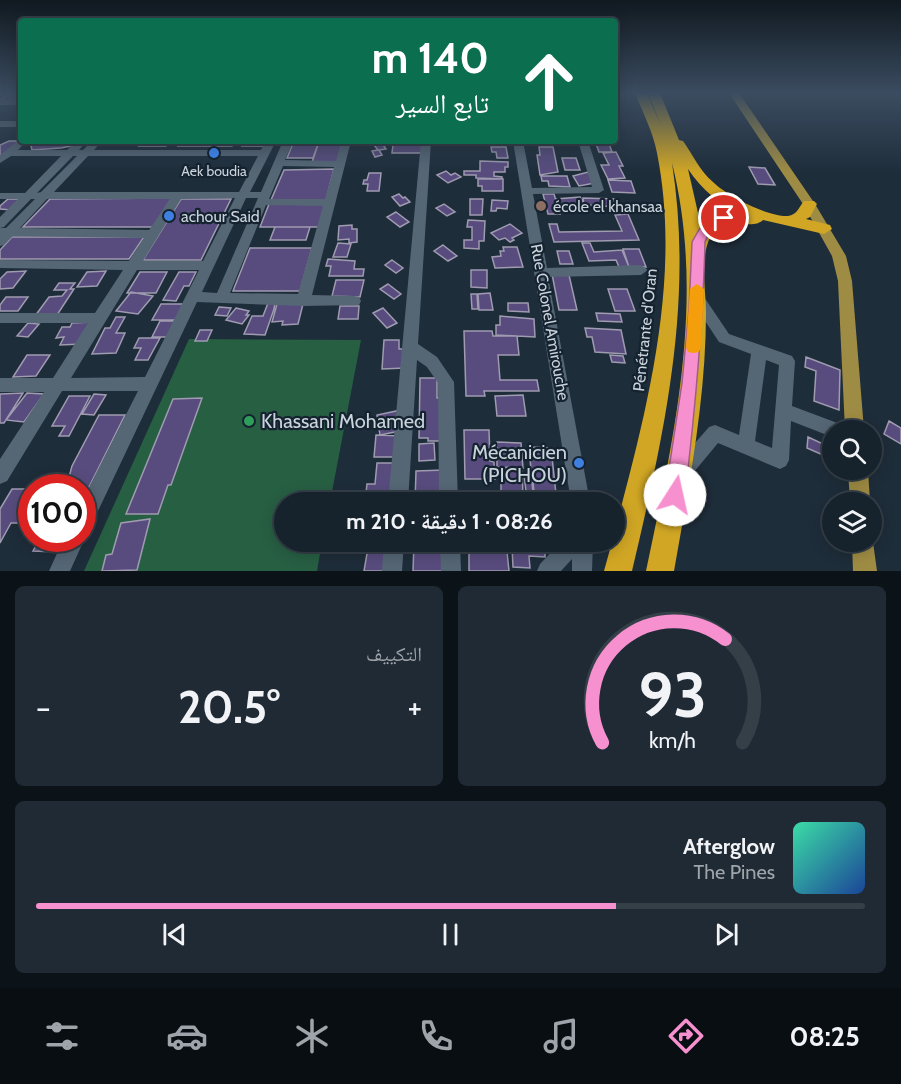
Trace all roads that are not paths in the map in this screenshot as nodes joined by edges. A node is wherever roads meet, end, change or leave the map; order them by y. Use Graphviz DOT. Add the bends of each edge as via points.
graph roads {
  1 [pos="651,120"];
  2 [pos="665,120"];
  3 [pos="752,120"];
  4 [pos="0,124"];
  5 [pos="18,124"];
  6 [pos="673,138"];
  7 [pos="18,144"];
  8 [pos="133,144"];
  9 [pos="173,144"];
  10 [pos="236,144"];
  11 [pos="287,144"];
  12 [pos="345,144"];
  13 [pos="426,144"];
  14 [pos="519,144"];
  15 [pos="584,144"];
  16 [pos="85,146"];
  17 [pos="268,147"];
  18 [pos="127,151"];
  19 [pos="167,151"];
  20 [pos="72,152"];
  21 [pos="232,152"];
  22 [pos="4,156"];
  23 [pos="278,163"];
  24 [pos="340,164"];
  25 [pos="527,191"];
  26 [pos="0,196"];
  27 [pos="28,196"];
  28 [pos="45,196"];
  29 [pos="177,196"];
  30 [pos="242,196"];
  31 [pos="262,199"];
  32 [pos="331,203"];
  33 [pos="809,204"];
  34 [pos="792,220"];
  35 [pos="3,229"];
  36 [pos="826,233"];
  37 [pos="153,234"];
  38 [pos="0,242"];
  39 [pos="0,264"];
  40 [pos="133,264"];
  41 [pos="208,266"];
  42 [pos="641,270"];
  43 [pos="542,273"];
  44 [pos="697,276"];
  45 [pos="192,297"];
  46 [pos="221,298"];
  47 [pos="697,298"];
  48 [pos="303,301"];
  49 [pos="354,301"];
  50 [pos="0,318"];
  51 [pos="100,318"];
  52 [pos="410,347"];
  53 [pos="759,351"];
  54 [pos="150,384"];
  55 [pos="0,385"];
  56 [pos="58,385"];
  57 [pos="784,411"];
  58 [pos="854,420"];
  59 [pos="822,425"];
  60 [pos="746,446"];
  61 [pos="2,468"];
  62 [pos="679,476"];
  63 [pos="399,492"];
  64 [pos="449,492"];
  65 [pos="579,492"];
  66 [pos="96,494"];
  67 [pos="68,552"];
  68 [pos="393,552"];
  69 [pos="450,552"];
  70 [pos="565,552"];
  71 [pos="583,552"];
  72 [pos="863,552"];
  73 [pos="59,571"];
  74 [pos="392,571"];
  75 [pos="451,571"];
  76 [pos="547,571"];
  77 [pos="582,571"];
  78 [pos="618,571"];
  79 [pos="660,571"];
  80 [pos="865,571"];
  1 -- 78 [label="highway, Pénétrante d'Oran" via="663,151 672,224 672,291 657,405"];
  2 -- 6 [label="highway"];
  3 -- 33 [label="main road"];
  4 -- 5 [label="street"];
  6 -- 34 [label="highway" via="703,180 724,199 749,210"];
  6 -- 44 [label="highway"];
  7 -- 22 [label="street"];
  8 -- 18 [label="street"];
  9 -- 19 [label="street"];
  10 -- 21 [label="street"];
  11 -- 23 [label="street"];
  12 -- 24 [label="street"];
  13 -- 52 [label="street"];
  14 -- 25 [label="street, Rue Colonel Amirouche"];
  15 -- 25 [label="street" via="599,190"];
  16 -- 18 [label="street"];
  16 -- 20 [label="street"];
  16 -- 28 [label="street"];
  17 -- 21 [label="street"];
  17 -- 30 [label="street"];
  18 -- 19 [label="street"];
  19 -- 21 [label="street"];
  20 -- 22 [label="street"];
  20 -- 27 [label="street"];
  23 -- 24 [label="street"];
  23 -- 31 [label="street"];
  24 -- 32 [label="street"];
  25 -- 43 [label="street, Rue Colonel Amirouche"];
  26 -- 27 [label="street"];
  27 -- 28 [label="street"];
  27 -- 35 [label="street"];
  28 -- 29 [label="street"];
  28 -- 35 [label="street"];
  29 -- 30 [label="street"];
  29 -- 37 [label="street"];
  30 -- 31 [label="street"];
  30 -- 41 [label="street"];
  31 -- 32 [label="street"];
  31 -- 46 [label="street"];
  32 -- 48 [label="street"];
  33 -- 34 [label="highway" via="804,214"];
  33 -- 36 [label="main road"];
  34 -- 36 [label="highway"];
  35 -- 37 [label="street"];
  35 -- 38 [label="street"];
  36 -- 44 [label="highway" via="742,216 724,218 704,231 699,242"];
  36 -- 58 [label="main road" via="839,256 845,281"];
  37 -- 40 [label="street"];
  39 -- 40 [label="street"];
  40 -- 41 [label="street"];
  40 -- 51 [label="street"];
  41 -- 45 [label="street"];
  42 -- 43 [label="street"];
  43 -- 65 [label="street, Rue Colonel Amirouche"];
  44 -- 47 [label="highway"];
  45 -- 46 [label="street"];
  45 -- 54 [label="street"];
  46 -- 48 [label="street"];
  47 -- 53 [label="street" via="724,338"];
  47 -- 62 [label="highway"];
  48 -- 49 [label="street"];
  50 -- 51 [label="street"];
  51 -- 56 [label="street"];
  52 -- 63 [label="street"];
  52 -- 64 [label="street" via="432,362 446,382"];
  53 -- 57 [label="street" via="787,361"];
  53 -- 60 [label="street"];
  54 -- 56 [label="street"];
  54 -- 66 [label="street"];
  55 -- 56 [label="street"];
  56 -- 61 [label="street"];
  57 -- 59 [label="street"];
  57 -- 60 [label="street" via="780,460"];
  60 -- 62 [label="street" via="715,433"];
  62 -- 79 [label="highway"];
  67 -- 73 [label="street"];
  68 -- 74 [label="street"];
  69 -- 75 [label="street"];
  70 -- 76 [label="street"];
  71 -- 77 [label="street"];
  72 -- 80 [label="main road"];
}
